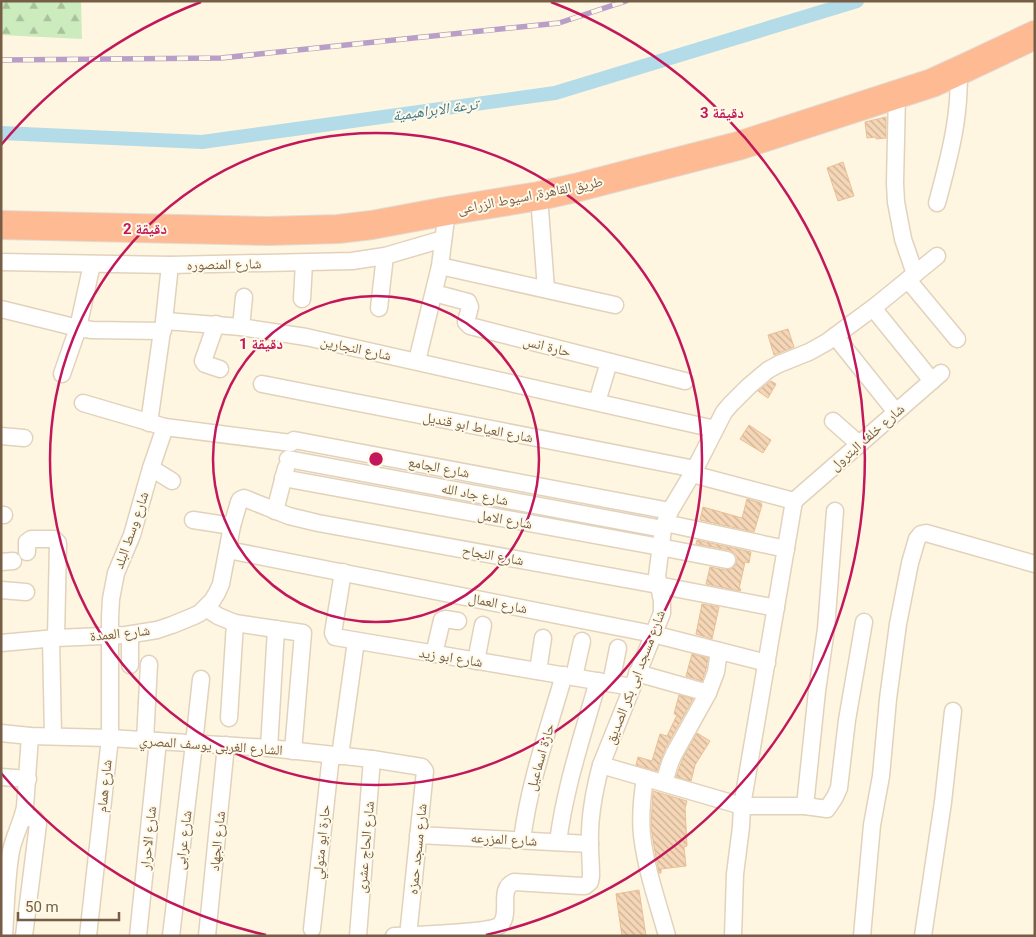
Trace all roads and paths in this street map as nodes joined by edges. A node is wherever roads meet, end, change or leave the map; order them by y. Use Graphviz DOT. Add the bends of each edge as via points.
graph roads {
  1 [pos="1035,18"];
  2 [pos="1035,35"];
  3 [pos="959,71"];
  4 [pos="897,94"];
  5 [pos="539,196"];
  6 [pos="937,202"];
  7 [pos="1,209"];
  8 [pos="447,211"];
  9 [pos="1,225"];
  10 [pos="444,239"];
  11 [pos="385,256"];
  12 [pos="937,256"];
  13 [pos="1,262"];
  14 [pos="304,263"];
  15 [pos="92,264"];
  16 [pos="170,265"];
  17 [pos="440,266"];
  18 [pos="911,277"];
  19 [pos="546,289"];
  20 [pos="434,292"];
  21 [pos="244,297"];
  22 [pos="302,299"];
  23 [pos="615,305"];
  24 [pos="379,308"];
  25 [pos="873,308"];
  26 [pos="1,309"];
  27 [pos="216,324"];
  28 [pos="163,326"];
  29 [pos="241,327"];
  30 [pos="78,328"];
  31 [pos="835,336"];
  32 [pos="957,339"];
  33 [pos="417,361"];
  34 [pos="609,362"];
  35 [pos="220,369"];
  36 [pos="62,374"];
  37 [pos="685,381"];
  38 [pos="262,384"];
  39 [pos="598,402"];
  40 [pos="84,403"];
  41 [pos="896,412"];
  42 [pos="832,421"];
  43 [pos="149,423"];
  44 [pos="165,427"];
  45 [pos="715,429"];
  46 [pos="1,436"];
  47 [pos="24,438"];
  48 [pos="292,442"];
  49 [pos="859,444"];
  50 [pos="288,459"];
  51 [pos="152,468"];
  52 [pos="693,471"];
  53 [pos="283,478"];
  54 [pos="172,481"];
  55 [pos="794,501"];
  56 [pos="835,511"];
  57 [pos="275,512"];
  58 [pos="192,520"];
  59 [pos="666,521"];
  60 [pos="232,526"];
  61 [pos="660,547"];
  62 [pos="786,549"];
  63 [pos="228,550"];
  64 [pos="14,558"];
  65 [pos="727,560"];
  66 [pos="1035,564"];
  67 [pos="343,572"];
  68 [pos="658,585"];
  69 [pos="1,590"];
  70 [pos="26,592"];
  71 [pos="206,608"];
  72 [pos="776,608"];
  73 [pos="458,622"];
  74 [pos="864,622"];
  75 [pos="235,623"];
  76 [pos="483,625"];
  77 [pos="276,629"];
  78 [pos="653,634"];
  79 [pos="130,635"];
  80 [pos="110,636"];
  81 [pos="54,638"];
  82 [pos="543,638"];
  83 [pos="356,641"];
  84 [pos="582,641"];
  85 [pos="1,643"];
  86 [pos="618,648"];
  87 [pos="719,650"];
  88 [pos="434,654"];
  89 [pos="476,661"];
  90 [pos="767,663"];
  91 [pos="149,664"];
  92 [pos="130,665"];
  93 [pos="538,671"];
  94 [pos="569,676"];
  95 [pos="201,679"];
  96 [pos="635,680"];
  97 [pos="604,682"];
  98 [pos="708,693"];
  99 [pos="953,711"];
  100 [pos="229,718"];
  101 [pos="1,734"];
  102 [pos="30,736"];
  103 [pos="53,736"];
  104 [pos="110,738"];
  105 [pos="151,741"];
  106 [pos="194,744"];
  107 [pos="226,746"];
  108 [pos="268,748"];
  109 [pos="293,751"];
  110 [pos="336,755"];
  111 [pos="372,759"];
  112 [pos="601,765"];
  113 [pos="419,766"];
  114 [pos="1,777"];
  115 [pos="645,778"];
  116 [pos="28,779"];
  117 [pos="664,783"];
  118 [pos="742,806"];
  119 [pos="805,806"];
  120 [pos="23,817"];
  121 [pos="418,835"];
  122 [pos="522,840"];
  123 [pos="558,842"];
  124 [pos="590,844"];
  125 [pos="312,929"];
  126 [pos="4,936"];
  127 [pos="24,936"];
  128 [pos="88,936"];
  129 [pos="138,936"];
  130 [pos="172,936"];
  131 [pos="207,936"];
  132 [pos="358,936"];
  133 [pos="404,936"];
  134 [pos="667,936"];
  135 [pos="733,936"];
  136 [pos="862,936"];
  137 [pos="923,936"];
  1 -- 7 [label="highway, طريق القاهرة, اسيوط الزراعى" via="925,68 734,128 544,178 372,208 312,213"];
  2 -- 3 [label="highway, طريق القاهرة, اسيوط الزراعى"];
  3 -- 4 [label="highway, طريق القاهرة, اسيوط الزراعى"];
  3 -- 6 [label="street" via="956,125"];
  4 -- 5 [label="highway, طريق القاهرة, اسيوط الزراعى" via="738,146"];
  4 -- 18 [label="street" via="896,202"];
  5 -- 8 [label="highway, طريق القاهرة, اسيوط الزراعى"];
  5 -- 19 [label="street"];
  8 -- 9 [label="highway, طريق القاهرة, اسيوط الزراعى" via="372,225 304,231"];
  8 -- 10 [label="street"];
  10 -- 11 [label="street, شارع المنصوره"];
  10 -- 17 [label="street"];
  11 -- 14 [label="street, شارع المنصوره"];
  11 -- 24 [label="street"];
  12 -- 18 [label="street, شارع مسجد ابى بكر الصديق"];
  13 -- 15 [label="street, شارع المنصوره"];
  14 -- 16 [label="street, شارع المنصوره"];
  14 -- 22 [label="street"];
  15 -- 16 [label="street, شارع المنصوره"];
  15 -- 30 [label="street"];
  16 -- 28 [label="street"];
  17 -- 19 [label="street"];
  17 -- 20 [label="street"];
  18 -- 25 [label="street, شارع مسجد ابى بكر الصديق"];
  18 -- 32 [label="street"];
  19 -- 23 [label="street"];
  20 -- 33 [label="street"];
  20 -- 34 [label="street, حارة انس" via="468,302 466,322 470,326"];
  21 -- 29 [label="street"];
  25 -- 31 [label="street, شارع مسجد ابى بكر الصديق"];
  25 -- 41 [label="street, شارع خلف البترول" via="936,377"];
  26 -- 30 [label="street, شارع النجارين"];
  27 -- 28 [label="street, شارع النجارين"];
  27 -- 29 [label="street, شارع النجارين"];
  27 -- 35 [label="street" via="203,361"];
  28 -- 30 [label="street, شارع النجارين"];
  28 -- 43 [label="street"];
  29 -- 33 [label="street, شارع النجارين" via="306,337"];
  30 -- 36 [label="street"];
  31 -- 41 [label="street"];
  31 -- 45 [label="street, شارع مسجد ابى بكر الصديق" via="758,378 730,405"];
  33 -- 39 [label="street, شارع النجارين"];
  34 -- 37 [label="street, حارة انس"];
  34 -- 39 [label="street"];
  38 -- 52 [label="street, شارع العياط ابو قنديل"];
  39 -- 45 [label="street, شارع النجارين"];
  40 -- 43 [label="street, شارع الجامع"];
  41 -- 49 [label="street, شارع خلف البترول"];
  42 -- 49 [label="street"];
  43 -- 44 [label="street, شارع الجامع"];
  44 -- 48 [label="street, شارع الجامع"];
  44 -- 51 [label="street, شارع وسط البلد"];
  45 -- 52 [label="street, شارع مسجد ابى بكر الصديق"];
  46 -- 47 [label="street"];
  48 -- 50 [label="street"];
  48 -- 59 [label="street, شارع الجامع"];
  49 -- 55 [label="street, شارع خلف البترول"];
  50 -- 53 [label="street"];
  50 -- 59 [label="street, شارع جاد الله"];
  51 -- 54 [label="street"];
  51 -- 80 [label="street, شارع وسط البلد" via="132,535 116,573 111,599"];
  52 -- 55 [label="street, شارع العياط ابو قنديل"];
  52 -- 59 [label="street, شارع مسجد ابى بكر الصديق"];
  53 -- 57 [label="street"];
  53 -- 61 [label="street, شارع الامل"];
  55 -- 62 [label="street"];
  56 -- 119 [label="street" via="826,630 816,691"];
  57 -- 60 [label="street, شارع النجاح" via="242,499"];
  57 -- 68 [label="street, شارع النجاح" via="318,523"];
  58 -- 60 [label="street"];
  59 -- 61 [label="street, شارع مسجد ابى بكر الصديق"];
  59 -- 62 [label="street, شارع جاد الله"];
  60 -- 63 [label="street, شارع العمدة"];
  61 -- 65 [label="street, شارع الامل"];
  61 -- 68 [label="street, شارع مسجد ابى بكر الصديق"];
  62 -- 72 [label="street"];
  63 -- 67 [label="street, شارع العمال"];
  63 -- 71 [label="street, شارع العمدة" via="221,584"];
  64 -- 81 [label="street" via="29,539 54,539 58,543"];
  66 -- 136 [label="street" via="926,533 917,539 898,624 881,776 872,825"];
  67 -- 78 [label="street, شارع العمال"];
  67 -- 83 [label="street, شارع ابو زيد" via="333,633 335,637"];
  68 -- 72 [label="street, شارع النجاح"];
  68 -- 78 [label="street, شارع مسجد ابى بكر الصديق" via="663,607"];
  69 -- 70 [label="street"];
  71 -- 75 [label="street"];
  71 -- 79 [label="street, شارع العمدة" via="172,625"];
  72 -- 90 [label="street"];
  73 -- 88 [label="street" via="442,620"];
  74 -- 119 [label="street" via="839,788 827,809"];
  75 -- 77 [label="street"];
  75 -- 100 [label="street"];
  76 -- 89 [label="street"];
  77 -- 108 [label="street"];
  77 -- 109 [label="street" via="302,632 304,635"];
  78 -- 87 [label="street, شارع العمال"];
  78 -- 96 [label="street, شارع مسجد ابى بكر الصديق"];
  79 -- 80 [label="street, شارع العمدة"];
  79 -- 92 [label="street"];
  80 -- 81 [label="street, شارع العمدة"];
  80 -- 104 [label="street, شارع همام"];
  81 -- 85 [label="street, شارع العمدة"];
  81 -- 103 [label="street"];
  82 -- 93 [label="street"];
  83 -- 88 [label="street, شارع ابو زيد"];
  83 -- 110 [label="street, حارة ابو متولي"];
  84 -- 94 [label="street, حارة اسماعيل"];
  86 -- 97 [label="street"];
  87 -- 90 [label="street, شارع العمال"];
  87 -- 98 [label="street" via="716,672"];
  88 -- 89 [label="street, شارع ابو زيد"];
  89 -- 93 [label="street, شارع ابو زيد"];
  90 -- 118 [label="street"];
  91 -- 105 [label="street, شارع الاحرار"];
  93 -- 94 [label="street, شارع ابو زيد"];
  94 -- 97 [label="street, شارع ابو زيد"];
  94 -- 122 [label="street, حارة اسماعيل" via="533,777"];
  95 -- 106 [label="street, شارع عرابى"];
  96 -- 97 [label="street, شارع ابو زيد"];
  96 -- 98 [label="street, شارع ابو زيد"];
  96 -- 112 [label="street, شارع مسجد ابى بكر الصديق"];
  97 -- 123 [label="street" via="569,782"];
  98 -- 117 [label="street" via="674,754"];
  99 -- 137 [label="street"];
  101 -- 102 [label="street, الشارع الغربى يوسف المصري"];
  102 -- 103 [label="street, الشارع الغربى يوسف المصري"];
  102 -- 116 [label="street"];
  103 -- 104 [label="street, الشارع الغربى يوسف المصري"];
  104 -- 105 [label="street, الشارع الغربى يوسف المصري"];
  104 -- 128 [label="street, شارع همام"];
  105 -- 106 [label="street, الشارع الغربى يوسف المصري"];
  105 -- 129 [label="street, شارع الاحرار"];
  106 -- 107 [label="street, الشارع الغربى يوسف المصري"];
  106 -- 130 [label="street, شارع عرابى"];
  107 -- 108 [label="street, الشارع الغربى يوسف المصري"];
  107 -- 131 [label="street, شارع الجهاد"];
  108 -- 109 [label="street, الشارع الغربى يوسف المصري"];
  109 -- 110 [label="street, الشارع الغربى يوسف المصري"];
  110 -- 111 [label="street, الشارع الغربى يوسف المصري"];
  110 -- 125 [label="street, حارة ابو متولي"];
  111 -- 113 [label="street, الشارع الغربى يوسف المصري"];
  111 -- 132 [label="street, شارع الحاج عشرى"];
  112 -- 115 [label="street"];
  112 -- 124 [label="street, شارع مسجد ابى بكر الصديق" via="594,793"];
  113 -- 121 [label="street, شارع مسجد حمزه" via="424,771"];
  114 -- 116 [label="street"];
  115 -- 117 [label="street"];
  115 -- 134 [label="street" via="642,834"];
  116 -- 120 [label="street"];
  117 -- 118 [label="street"];
  118 -- 119 [label="street"];
  118 -- 135 [label="street"];
  120 -- 126 [label="street" via="10,860"];
  120 -- 127 [label="street" via="35,819 38,824"];
  121 -- 122 [label="street, شارع المزرعه"];
  121 -- 133 [label="street, شارع مسجد حمزه"];
  122 -- 123 [label="street, شارع المزرعه"];
  123 -- 124 [label="street, شارع المزرعه"];
  124 -- 133 [label="street, شارع مسجد ابى بكر الصديق" via="591,879 585,886 514,882 507,889 504,919 499,925 470,931"];
}
